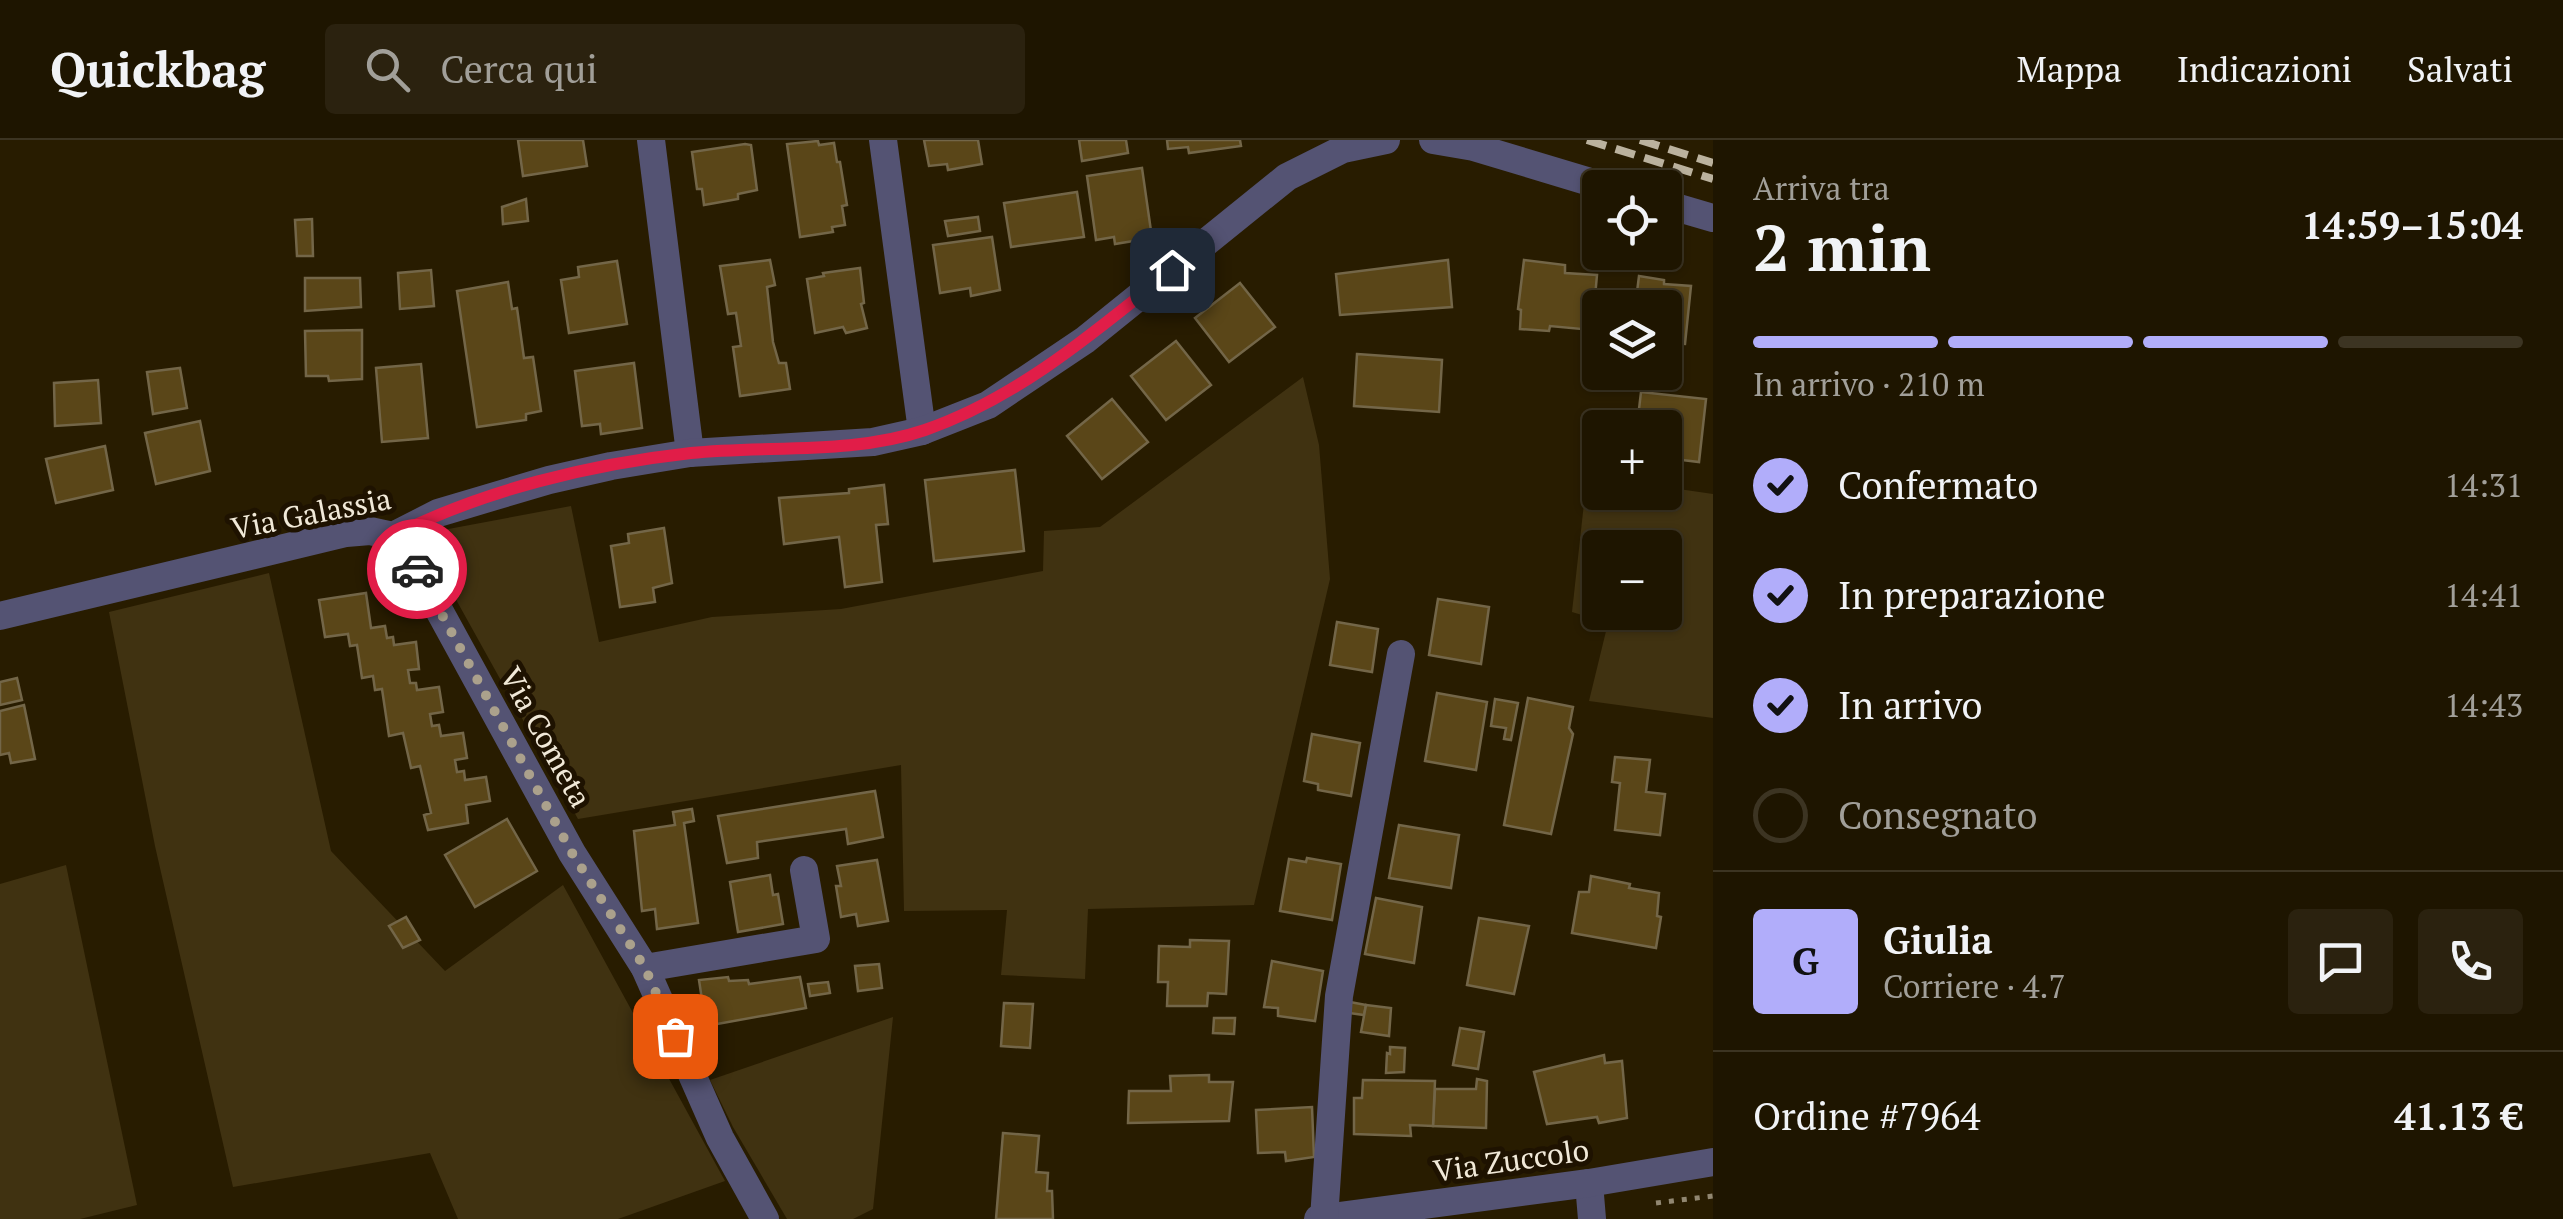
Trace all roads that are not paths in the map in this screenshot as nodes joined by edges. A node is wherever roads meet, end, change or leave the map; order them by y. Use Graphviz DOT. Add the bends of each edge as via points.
graph roads {
  1 [pos="651,140"];
  2 [pos="882,140"];
  3 [pos="1386,140"];
  4 [pos="1433,140"];
  5 [pos="1582,180"];
  6 [pos="1682,209"];
  7 [pos="1713,218"];
  8 [pos="922,431"];
  9 [pos="690,453"];
  10 [pos="393,536"];
  11 [pos="0,616"];
  12 [pos="1401,654"];
  13 [pos="804,870"];
  14 [pos="645,968"];
  15 [pos="1713,1162"];
  16 [pos="1589,1183"];
  17 [pos="1322,1218"];
  18 [pos="765,1219"];
  19 [pos="1592,1219"];
  1 -- 9 [label="street"];
  2 -- 8 [label="street"];
  3 -- 8 [label="street, Via Galassia" via="1342,149 1287,177 1085,340 988,405"];
  4 -- 5 [label="street"];
  6 -- 7 [label="street"];
  8 -- 9 [label="street, Via Galassia" via="872,442"];
  9 -- 10 [label="street, Via Galassia" via="549,480 438,513"];
  10 -- 11 [label="street, Via Galassia" via="346,534"];
  10 -- 14 [label="street, Via Cometa" via="572,853"];
  12 -- 17 [label="street" via="1338,996"];
  13 -- 14 [label="street" via="816,939"];
  14 -- 18 [label="street, Via Cometa" via="720,1138"];
  15 -- 16 [label="street, Via Zuccolo"];
  16 -- 17 [label="street, Via Zuccolo"];
  16 -- 19 [label="street"];
}
